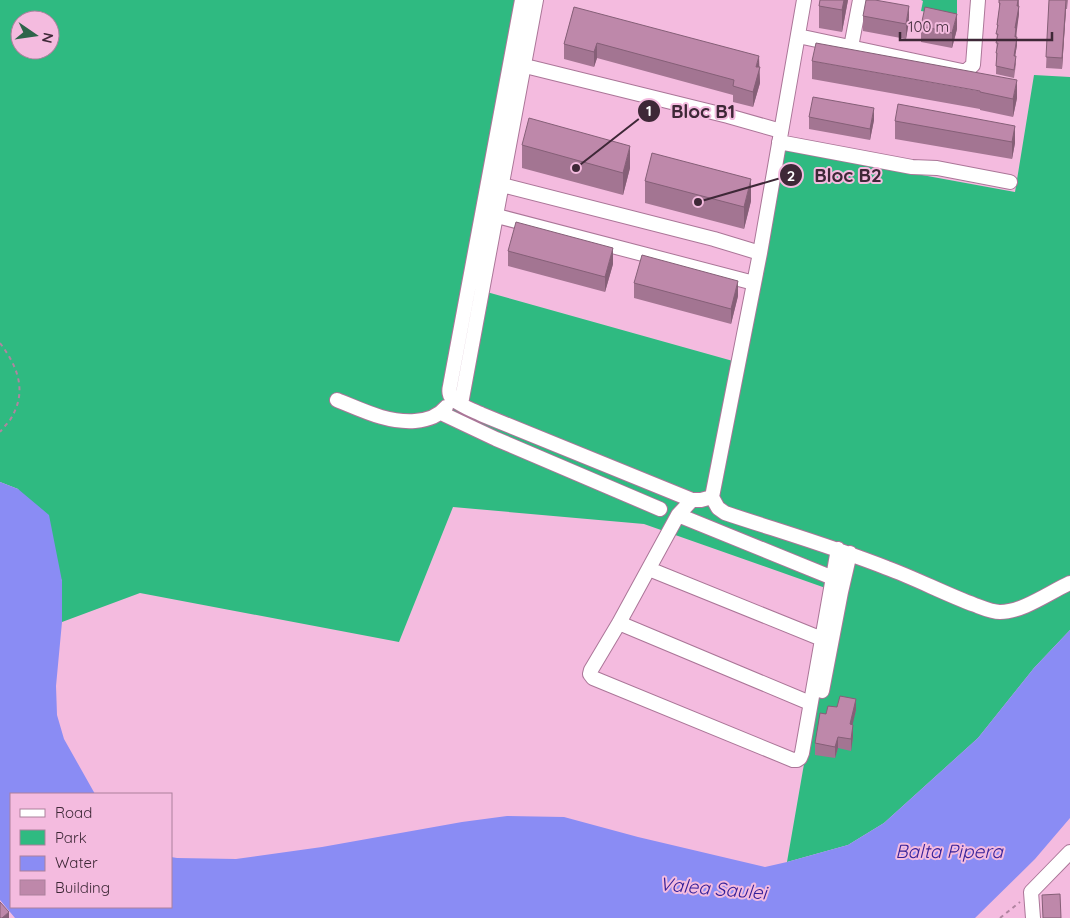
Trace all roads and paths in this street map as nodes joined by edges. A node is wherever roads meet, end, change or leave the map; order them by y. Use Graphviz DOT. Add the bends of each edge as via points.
graph roads {
  1 [pos="536,0"];
  2 [pos="804,0"];
  3 [pos="860,0"];
  4 [pos="978,0"];
  5 [pos="525,10"];
  6 [pos="798,36"];
  7 [pos="851,47"];
  8 [pos="518,65"];
  9 [pos="780,137"];
  10 [pos="1010,182"];
  11 [pos="502,185"];
  12 [pos="497,216"];
  13 [pos="760,253"];
  14 [pos="754,283"];
  15 [pos="0,343"];
  16 [pos="337,400"];
  17 [pos="456,402"];
  18 [pos="441,413"];
  19 [pos="0,432"];
  20 [pos="712,497"];
  21 [pos="692,500"];
  22 [pos="660,509"];
  23 [pos="678,515"];
  24 [pos="844,551"];
  25 [pos="649,569"];
  26 [pos="833,578"];
  27 [pos="1070,583"];
  28 [pos="619,623"];
  29 [pos="822,639"];
  30 [pos="822,691"];
  31 [pos="810,703"];
  32 [pos="1070,852"];
  33 [pos="1031,892"];
  34 [pos="1000,918"];
  35 [pos="1033,918"];
  1 -- 5 [label="street"];
  2 -- 6 [label="street"];
  3 -- 7 [label="street"];
  4 -- 7 [label="street" via="971,75"];
  5 -- 8 [label="street"];
  6 -- 7 [label="street"];
  6 -- 9 [label="street"];
  8 -- 9 [label="street" via="728,116"];
  8 -- 11 [label="street"];
  8 -- 17 [label="street" via="449,391"];
  9 -- 10 [label="street" via="912,166"];
  9 -- 13 [label="street"];
  11 -- 12 [label="street"];
  11 -- 13 [label="street"];
  12 -- 14 [label="street"];
  12 -- 17 [label="street"];
  13 -- 14 [label="street"];
  14 -- 20 [label="street"];
  15 -- 19 [label="path" via="18,373 20,385 18,404"];
  16 -- 18 [label="street" via="379,417 406,422 427,420"];
  17 -- 18 [label="street"];
  17 -- 21 [label="street"];
  18 -- 22 [label="street"];
  20 -- 21 [label="street"];
  20 -- 24 [label="street" via="725,513"];
  21 -- 23 [label="street"];
  23 -- 25 [label="street"];
  23 -- 26 [label="street"];
  24 -- 26 [label="street"];
  24 -- 27 [label="street" via="959,600 998,612 1024,606"];
  24 -- 30 [label="street" via="841,592"];
  25 -- 28 [label="street"];
  25 -- 29 [label="street"];
  26 -- 29 [label="street"];
  28 -- 31 [label="street"];
  28 -- 31 [label="street" via="591,670 593,678 797,760 802,753"];
  29 -- 31 [label="street"];
  32 -- 33 [label="street"];
  33 -- 34 [label="path"];
  33 -- 35 [label="street"];
}
